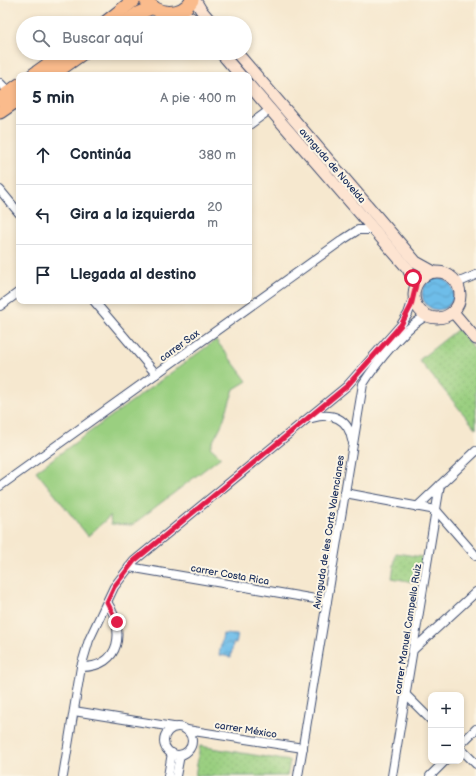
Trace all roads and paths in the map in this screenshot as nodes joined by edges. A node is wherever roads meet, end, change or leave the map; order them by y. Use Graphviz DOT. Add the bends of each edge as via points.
graph roads {
  1 [pos="134,0"];
  2 [pos="194,0"];
  3 [pos="150,4"];
  4 [pos="177,11"];
  5 [pos="114,16"];
  6 [pos="134,16"];
  7 [pos="187,16"];
  8 [pos="206,16"];
  9 [pos="54,60"];
  10 [pos="72,60"];
  11 [pos="227,60"];
  12 [pos="244,60"];
  13 [pos="37,72"];
  14 [pos="56,72"];
  15 [pos="237,72"];
  16 [pos="16,87"];
  17 [pos="252,88"];
  18 [pos="0,99"];
  19 [pos="16,101"];
  20 [pos="271,110"];
  21 [pos="0,112"];
  22 [pos="252,123"];
  23 [pos="0,190"];
  24 [pos="16,209"];
  25 [pos="373,230"];
  26 [pos="434,272"];
  27 [pos="476,275"];
  28 [pos="457,283"];
  29 [pos="416,285"];
  30 [pos="16,294"];
  31 [pos="414,296"];
  32 [pos="97,304"];
  33 [pos="0,306"];
  34 [pos="453,312"];
  35 [pos="427,316"];
  36 [pos="476,338"];
  37 [pos="156,374"];
  38 [pos="309,419"];
  39 [pos="353,443"];
  40 [pos="476,452"];
  41 [pos="440,485"];
  42 [pos="0,486"];
  43 [pos="345,493"];
  44 [pos="417,507"];
  45 [pos="436,510"];
  46 [pos="476,556"];
  47 [pos="129,567"];
  48 [pos="476,592"];
  49 [pos="327,601"];
  50 [pos="107,602"];
  51 [pos="414,649"];
  52 [pos="81,666"];
  53 [pos="406,695"];
  54 [pos="74,711"];
  55 [pos="428,717"];
  56 [pos="173,727"];
  57 [pos="476,729"];
  58 [pos="187,730"];
  59 [pos="464,741"];
  60 [pos="303,748"];
  61 [pos="464,752"];
  62 [pos="176,754"];
  63 [pos="441,764"];
  64 [pos="476,764"];
  65 [pos="63,776"];
  66 [pos="168,776"];
  67 [pos="176,776"];
  68 [pos="298,776"];
  69 [pos="392,776"];
  70 [pos="430,776"];
  1 -- 5 [label="main road"];
  2 -- 4 [label="main road"];
  2 -- 8 [label="main road"];
  3 -- 4 [label="main road" via="163,12"];
  3 -- 6 [label="main road"];
  4 -- 7 [label="main road"];
  9 -- 13 [label="main road"];
  10 -- 14 [label="main road"];
  11 -- 15 [label="main road"];
  12 -- 26 [label="main road, avinguda de Novelda" via="416,262"];
  16 -- 18 [label="main road"];
  17 -- 20 [label="main road, avinguda de Novelda"];
  19 -- 21 [label="main road"];
  20 -- 22 [label="street"];
  20 -- 25 [label="main road, avinguda de Novelda"];
  23 -- 24 [label="street"];
  25 -- 29 [label="main road, avinguda de Novelda" via="408,269"];
  25 -- 37 [label="street, carrer Sax" via="358,230"];
  26 -- 28 [label="main road" via="447,274"];
  26 -- 29 [label="main road" via="425,275"];
  27 -- 28 [label="street"];
  28 -- 34 [label="main road" via="460,300"];
  29 -- 31 [label="main road"];
  30 -- 33 [label="street"];
  31 -- 35 [label="main road" via="418,308"];
  31 -- 38 [label="street" via="408,314 390,338 352,381"];
  32 -- 37 [label="street"];
  34 -- 35 [label="main road" via="441,318"];
  34 -- 36 [label="main road"];
  35 -- 39 [label="street, Avinguda de les Corts Valencianes" via="416,322 374,367 363,384"];
  37 -- 42 [label="street, carrer Sax"];
  38 -- 39 [label="street" via="325,415 341,420 351,433"];
  38 -- 47 [label="street"];
  39 -- 43 [label="street, Avinguda de les Corts Valencianes"];
  40 -- 41 [label="street"];
  41 -- 44 [label="street"];
  41 -- 45 [label="street, carrer Manuel Campello Ruiz"];
  43 -- 44 [label="street"];
  43 -- 49 [label="street, Avinguda de les Corts Valencianes"];
  44 -- 45 [label="street"];
  45 -- 46 [label="street"];
  45 -- 51 [label="street, carrer Manuel Campello Ruiz"];
  47 -- 49 [label="street, carrer Costa Rica"];
  47 -- 50 [label="street" via="114,587"];
  48 -- 51 [label="street"];
  49 -- 60 [label="street, Avinguda de les Corts Valencianes"];
  50 -- 52 [label="street" via="88,640"];
  50 -- 52 [label="street" via="117,622 117,642 108,658 89,667"];
  51 -- 53 [label="street, carrer Manuel Campello Ruiz"];
  52 -- 54 [label="street"];
  53 -- 55 [label="street"];
  53 -- 69 [label="street, carrer Manuel Campello Ruiz"];
  54 -- 56 [label="street"];
  54 -- 65 [label="street"];
  56 -- 58 [label="street"];
  56 -- 62 [label="street" via="164,738 165,746"];
  57 -- 59 [label="street"];
  58 -- 60 [label="street, carrer México"];
  58 -- 62 [label="street" via="191,736 191,745 187,752"];
  60 -- 68 [label="street, Avinguda de les Corts Valencianes"];
  61 -- 64 [label="street"];
  62 -- 66 [label="street"];
  62 -- 67 [label="street"];
  63 -- 70 [label="street"];
}
